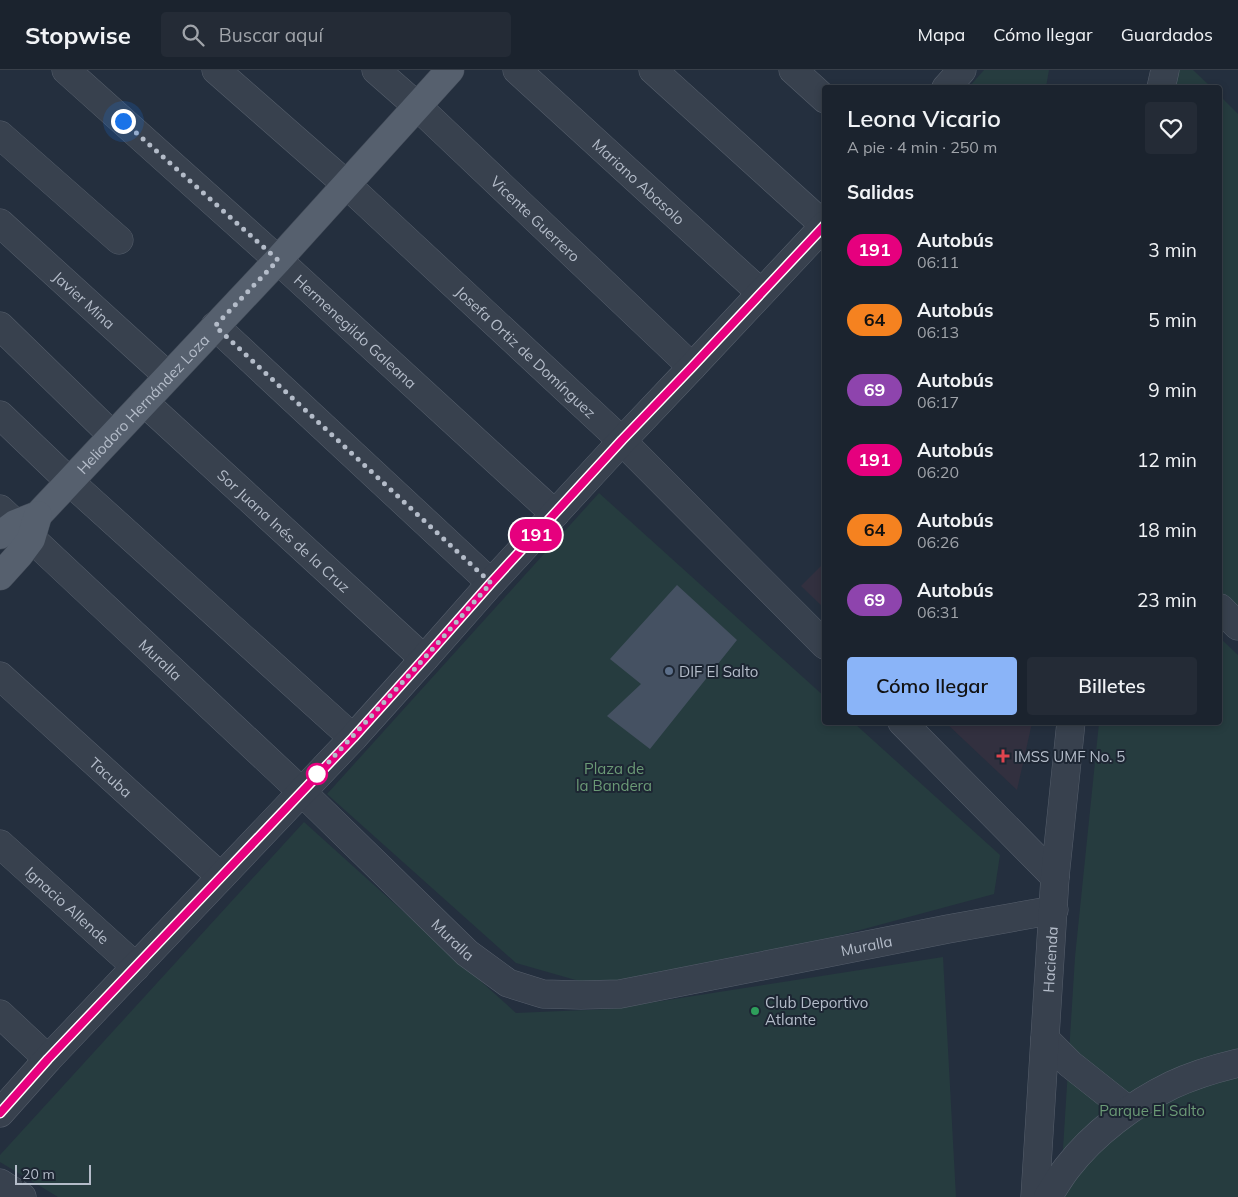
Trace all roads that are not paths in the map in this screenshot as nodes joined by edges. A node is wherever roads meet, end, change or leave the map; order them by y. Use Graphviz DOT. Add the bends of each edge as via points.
graph roads {
  1 [pos="66,70"];
  2 [pos="216,70"];
  3 [pos="376,70"];
  4 [pos="450,70"];
  5 [pos="517,70"];
  6 [pos="654,70"];
  7 [pos="793,70"];
  8 [pos="1165,70"];
  9 [pos="1162,85"];
  10 [pos="822,96"];
  11 [pos="417,106"];
  12 [pos="0,135"];
  13 [pos="347,185"];
  14 [pos="822,222"];
  15 [pos="0,223"];
  16 [pos="822,228"];
  17 [pos="119,240"];
  18 [pos="278,260"];
  19 [pos="762,293"];
  20 [pos="0,326"];
  21 [pos="215,326"];
  22 [pos="692,367"];
  23 [pos="168,376"];
  24 [pos="144,402"];
  25 [pos="0,415"];
  26 [pos="112,435"];
  27 [pos="622,440"];
  28 [pos="69,481"];
  29 [pos="556,514"];
  30 [pos="17,524"];
  31 [pos="0,576"];
  32 [pos="491,583"];
  33 [pos="1222,610"];
  34 [pos="1238,626"];
  35 [pos="822,642"];
  36 [pos="424,659"];
  37 [pos="0,676"];
  38 [pos="905,725"];
  39 [pos="1071,725"];
  40 [pos="353,738"];
  41 [pos="301,791"];
  42 [pos="0,844"];
  43 [pos="221,877"];
  44 [pos="1055,877"];
  45 [pos="1054,910"];
  46 [pos="136,967"];
  47 [pos="0,1014"];
  48 [pos="1045,1039"];
  49 [pos="48,1059"];
  50 [pos="1238,1063"];
  51 [pos="1128,1110"];
  52 [pos="0,1113"];
  53 [pos="0,1184"];
  54 [pos="22,1197"];
  55 [pos="1035,1197"];
  56 [pos="1048,1197"];
  1 -- 18 [label="street, Hermenegildo Galeana"];
  2 -- 13 [label="street, Josefa Ortiz de Domínguez"];
  3 -- 11 [label="street, Vicente Guerrero"];
  4 -- 11 [label="main road, Heliodoro Hernández Loza"];
  5 -- 19 [label="street, Mariano Abasolo"];
  6 -- 14 [label="street"];
  7 -- 10 [label="street"];
  8 -- 9 [label="street"];
  11 -- 13 [label="main road, Heliodoro Hernández Loza"];
  11 -- 22 [label="street, Vicente Guerrero"];
  12 -- 17 [label="street"];
  13 -- 18 [label="main road, Heliodoro Hernández Loza"];
  13 -- 27 [label="street, Josefa Ortiz de Domínguez"];
  15 -- 23 [label="street, Javier Mina"];
  16 -- 19 [label="street"];
  18 -- 21 [label="main road, Heliodoro Hernández Loza"];
  18 -- 29 [label="street, Hermenegildo Galeana"];
  19 -- 22 [label="street"];
  20 -- 26 [label="street"];
  21 -- 23 [label="main road, Heliodoro Hernández Loza"];
  21 -- 32 [label="street"];
  22 -- 27 [label="street"];
  23 -- 24 [label="main road, Heliodoro Hernández Loza"];
  24 -- 26 [label="main road, Heliodoro Hernández Loza"];
  24 -- 36 [label="street, Sor Juana Inés de la Cruz"];
  25 -- 28 [label="street"];
  26 -- 28 [label="main road, Heliodoro Hernández Loza"];
  27 -- 29 [label="street"];
  27 -- 35 [label="street, Josefa Ortiz de Domínguez"];
  28 -- 30 [label="main road, Heliodoro Hernández Loza"];
  28 -- 40 [label="street"];
  29 -- 32 [label="street"];
  30 -- 31 [label="main road, Heliodoro Hernández Loza" via="19,555"];
  30 -- 41 [label="street, Muralla"];
  32 -- 36 [label="street"];
  33 -- 34 [label="street"];
  36 -- 40 [label="street"];
  37 -- 43 [label="street, Tacuba"];
  38 -- 44 [label="street"];
  39 -- 44 [label="street, Hacienda"];
  40 -- 41 [label="street"];
  41 -- 43 [label="street"];
  41 -- 45 [label="street, Muralla" via="467,954 508,983 543,994 620,994"];
  42 -- 46 [label="street, Ignacio Allende"];
  43 -- 46 [label="street"];
  44 -- 45 [label="street, Hacienda"];
  45 -- 48 [label="street, Hacienda"];
  46 -- 49 [label="street"];
  47 -- 49 [label="street"];
  48 -- 51 [label="street" via="1070,1064"];
  48 -- 55 [label="street, Hacienda"];
  49 -- 52 [label="street"];
  50 -- 51 [label="street" via="1173,1085"];
  51 -- 56 [label="street" via="1092,1140"];
  53 -- 54 [label="street"];
}
